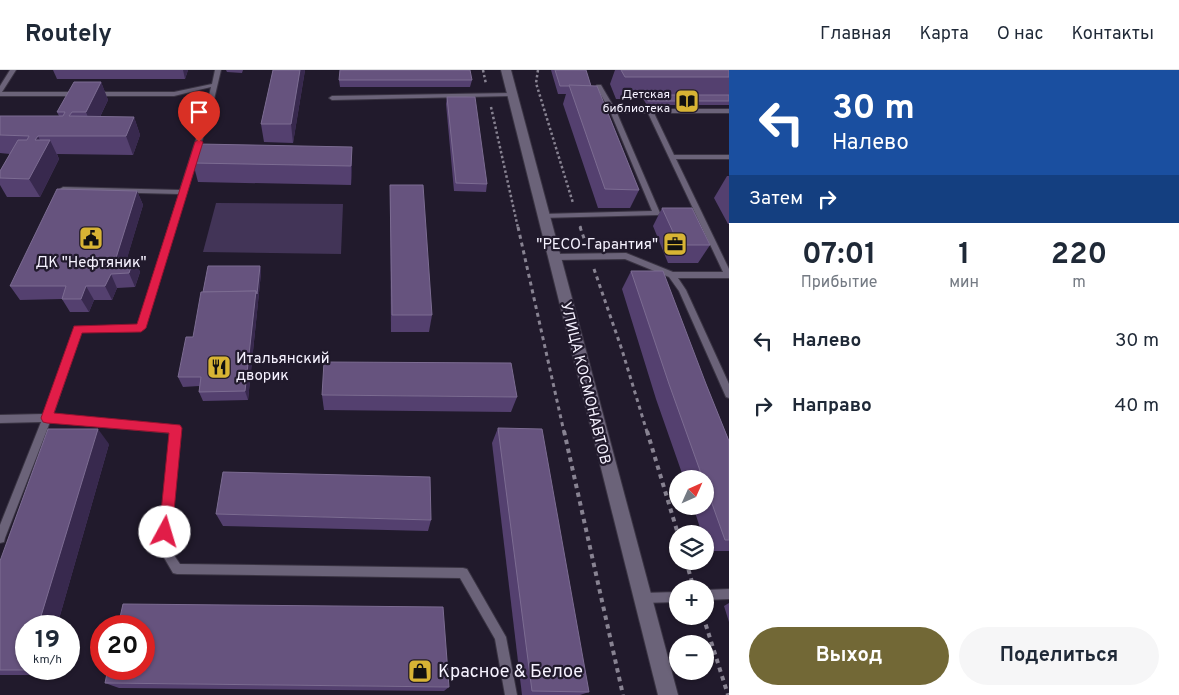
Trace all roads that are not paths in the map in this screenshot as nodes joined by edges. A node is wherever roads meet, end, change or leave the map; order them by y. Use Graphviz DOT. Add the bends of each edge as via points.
graph roads {
  1 [pos="13,70"];
  2 [pos="218,70"];
  3 [pos="506,70"];
  4 [pos="214,85"];
  5 [pos="598,86"];
  6 [pos="0,92"];
  7 [pos="512,95"];
  8 [pos="332,98"];
  9 [pos="613,111"];
  10 [pos="650,111"];
  11 [pos="729,111"];
  12 [pos="672,157"];
  13 [pos="729,157"];
  14 [pos="61,189"];
  15 [pos="183,192"];
  16 [pos="543,216"];
  17 [pos="554,257"];
  18 [pos="672,275"];
  19 [pos="729,275"];
  20 [pos="729,394"];
  21 [pos="0,418"];
  22 [pos="47,418"];
  23 [pos="0,538"];
  24 [pos="729,594"];
  25 [pos="714,595"];
  26 [pos="669,596"];
  27 [pos="642,598"];
  28 [pos="512,695"];
  29 [pos="668,695"];
  1 -- 6 [label="lane"];
  2 -- 4 [label="lane"];
  3 -- 7 [label="street, УЛИЦА КОСМОНАВТОВ"];
  4 -- 6 [label="lane" via="174,94"];
  4 -- 15 [label="lane"];
  5 -- 9 [label="lane"];
  7 -- 8 [label="lane"];
  7 -- 16 [label="street, УЛИЦА КОСМОНАВТОВ"];
  9 -- 10 [label="lane"];
  9 -- 16 [label="lane" via="656,213"];
  10 -- 11 [label="lane"];
  10 -- 12 [label="lane"];
  12 -- 13 [label="lane"];
  12 -- 19 [label="lane"];
  14 -- 15 [label="lane"];
  15 -- 22 [label="lane" via="141,328 78,329"];
  16 -- 17 [label="street, УЛИЦА КОСМОНАВТОВ"];
  17 -- 18 [label="lane" via="626,256"];
  17 -- 27 [label="street, УЛИЦА КОСМОНАВТОВ"];
  18 -- 19 [label="lane"];
  18 -- 20 [label="lane" via="682,290"];
  21 -- 22 [label="lane"];
  22 -- 23 [label="lane"];
  22 -- 28 [label="lane" via="176,428 164,549 177,569 463,573 500,637"];
  24 -- 25 [label="lane"];
  26 -- 27 [label="lane"];
  27 -- 29 [label="street, УЛИЦА КОСМОНАВТОВ"];
}
